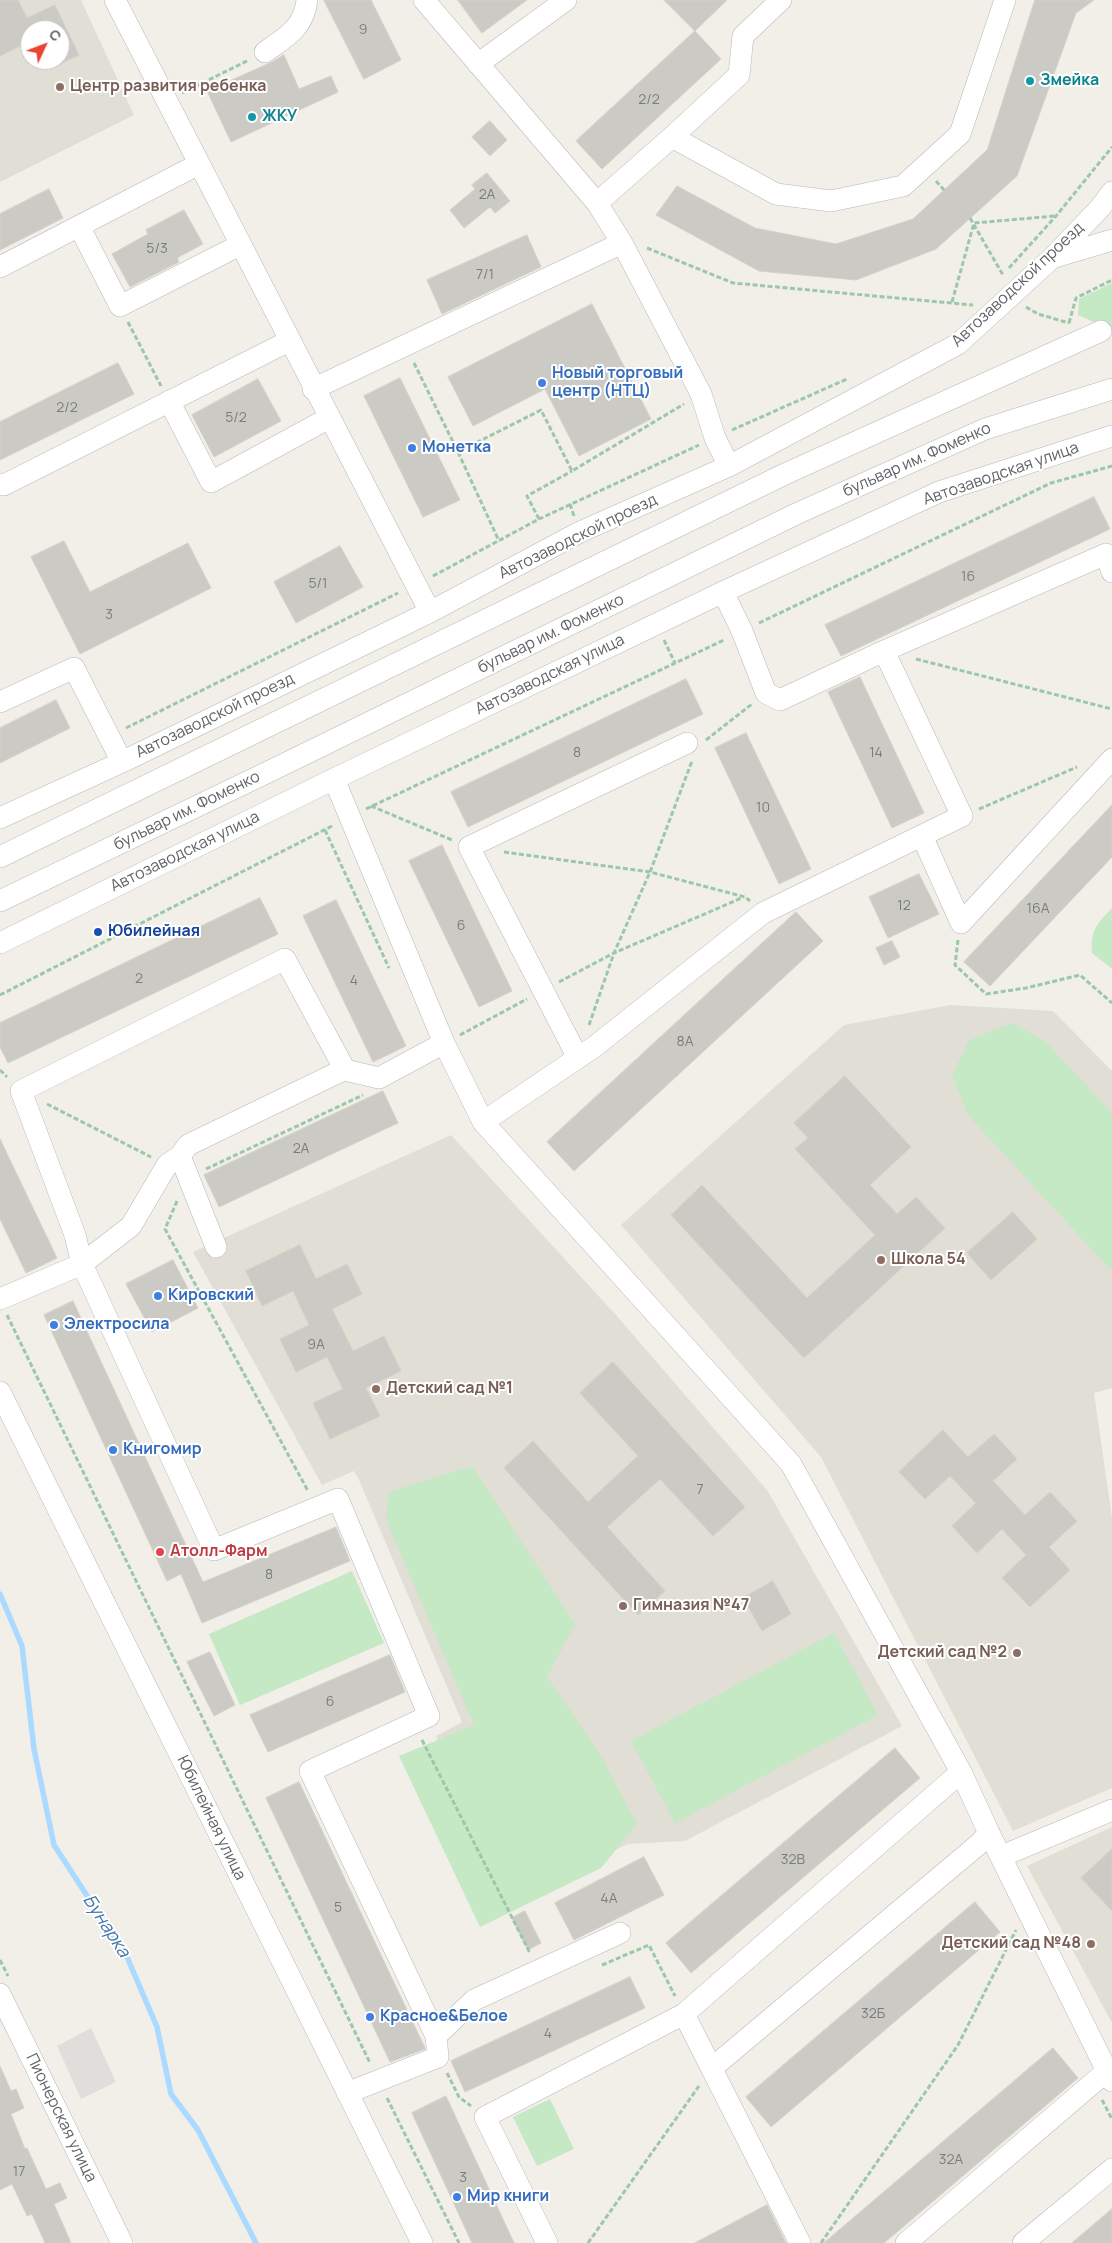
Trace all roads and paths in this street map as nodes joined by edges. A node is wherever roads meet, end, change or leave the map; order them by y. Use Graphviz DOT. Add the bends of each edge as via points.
graph roads {
  1 [pos="115,0"];
  2 [pos="307,0"];
  3 [pos="424,0"];
  4 [pos="566,0"];
  5 [pos="781,0"];
  6 [pos="1005,0"];
  7 [pos="265,52"];
  8 [pos="478,64"];
  9 [pos="177,95"];
  10 [pos="672,137"];
  11 [pos="1112,147"];
  12 [pos="198,164"];
  13 [pos="1112,192"];
  14 [pos="597,203"];
  15 [pos="1056,216"];
  16 [pos="970,218"];
  17 [pos="974,222"];
  18 [pos="78,226"];
  19 [pos="1112,240"];
  20 [pos="622,243"];
  21 [pos="240,245"];
  22 [pos="644,246"];
  23 [pos="1052,258"];
  24 [pos="0,267"];
  25 [pos="1004,275"];
  26 [pos="1112,280"];
  27 [pos="1004,289"];
  28 [pos="952,302"];
  29 [pos="120,306"];
  30 [pos="970,311"];
  31 [pos="1038,314"];
  32 [pos="1069,324"];
  33 [pos="1101,331"];
  34 [pos="289,341"];
  35 [pos="406,347"];
  36 [pos="851,377"];
  37 [pos="313,389"];
  38 [pos="1112,389"];
  39 [pos="701,394"];
  40 [pos="169,401"];
  41 [pos="328,418"];
  42 [pos="1112,436"];
  43 [pos="715,438"];
  44 [pos="458,452"];
  45 [pos="729,466"];
  46 [pos="1112,466"];
  47 [pos="572,471"];
  48 [pos="0,484"];
  49 [pos="539,519"];
  50 [pos="499,541"];
  51 [pos="1112,572"];
  52 [pos="415,584"];
  53 [pos="723,592"];
  54 [pos="430,612"];
  55 [pos="742,631"];
  56 [pos="884,651"];
  57 [pos="766,693"];
  58 [pos="0,702"];
  59 [pos="1112,709"];
  60 [pos="110,736"];
  61 [pos="695,746"];
  62 [pos="1112,759"];
  63 [pos="122,762"];
  64 [pos="1086,764"];
  65 [pos="334,779"];
  66 [pos="371,806"];
  67 [pos="962,816"];
  68 [pos="349,817"];
  69 [pos="0,818"];
  70 [pos="325,830"];
  71 [pos="922,836"];
  72 [pos="469,848"];
  73 [pos="0,857"];
  74 [pos="650,872"];
  75 [pos="745,897"];
  76 [pos="0,900"];
  77 [pos="763,913"];
  78 [pos="961,922"];
  79 [pos="0,943"];
  80 [pos="614,953"];
  81 [pos="391,972"];
  82 [pos="543,990"];
  83 [pos="0,994"];
  84 [pos="1112,1003"];
  85 [pos="444,1043"];
  86 [pos="586,1053"];
  87 [pos="0,1070"];
  88 [pos="346,1070"];
  89 [pos="21,1091"];
  90 [pos="369,1092"];
  91 [pos="483,1122"];
  92 [pos="174,1161"];
  93 [pos="188,1177"];
  94 [pos="216,1247"];
  95 [pos="82,1264"];
  96 [pos="2,1304"];
  97 [pos="0,1392"];
  98 [pos="308,1491"];
  99 [pos="418,1732"];
  100 [pos="961,1772"];
  101 [pos="1112,1810"];
  102 [pos="989,1833"];
  103 [pos="1002,1856"];
  104 [pos="620,1933"];
  105 [pos="1022,1933"];
  106 [pos="595,1968"];
  107 [pos="539,1970"];
  108 [pos="0,1994"];
  109 [pos="684,2014"];
  110 [pos="437,2047"];
  111 [pos="712,2068"];
  112 [pos="1104,2078"];
  113 [pos="378,2080"];
  114 [pos="347,2093"];
  115 [pos="485,2117"];
  116 [pos="1112,2119"];
  117 [pos="1112,2169"];
  118 [pos="122,2243"];
  119 [pos="422,2243"];
  120 [pos="458,2243"];
  121 [pos="547,2243"];
  122 [pos="588,2243"];
  123 [pos="800,2243"];
  124 [pos="821,2243"];
  125 [pos="906,2243"];
  126 [pos="1023,2243"];
  1 -- 12 [label="street"];
  2 -- 7 [label="street" via="306,13 294,32"];
  3 -- 8 [label="street"];
  4 -- 8 [label="street"];
  5 -- 10 [label="street" via="744,36 739,75"];
  6 -- 10 [label="street" via="960,134 903,186 831,201 776,194"];
  7 -- 9 [label="path"];
  8 -- 14 [label="street"];
  10 -- 14 [label="street"];
  11 -- 15 [label="path"];
  12 -- 18 [label="street"];
  12 -- 21 [label="street"];
  13 -- 23 [label="street, Автозаводской проезд"];
  14 -- 20 [label="street"];
  15 -- 17 [label="path"];
  15 -- 25 [label="path"];
  16 -- 17 [label="path"];
  17 -- 25 [label="path"];
  17 -- 28 [label="path"];
  18 -- 24 [label="street"];
  18 -- 29 [label="street"];
  19 -- 23 [label="street"];
  20 -- 35 [label="street"];
  20 -- 39 [label="street"];
  21 -- 29 [label="street"];
  21 -- 34 [label="street"];
  22 -- 28 [label="path" via="733,283"];
  23 -- 27 [label="street, Автозаводской проезд"];
  25 -- 27 [label="path"];
  26 -- 32 [label="path" via="1076,298"];
  27 -- 31 [label="path"];
  27 -- 45 [label="street, Автозаводской проезд" via="958,344"];
  28 -- 30 [label="path" via="976,306"];
  29 -- 40 [label="path"];
  33 -- 73 [label="street" via="785,474"];
  34 -- 37 [label="street"];
  34 -- 40 [label="street"];
  35 -- 37 [label="street"];
  35 -- 44 [label="path"];
  36 -- 43 [label="path"];
  37 -- 41 [label="street"];
  38 -- 76 [label="street, бульвар им. Фоменко" via="985,429 796,514"];
  39 -- 43 [label="street"];
  39 -- 47 [label="path"];
  40 -- 41 [label="street" via="211,482"];
  40 -- 48 [label="street" via="4,485"];
  41 -- 52 [label="street"];
  42 -- 53 [label="street, Автозаводская улица" via="939,492"];
  43 -- 45 [label="street"];
  43 -- 49 [label="path"];
  44 -- 47 [label="path" via="541,410"];
  44 -- 50 [label="path"];
  45 -- 54 [label="street, Автозаводской проезд" via="580,532"];
  46 -- 55 [label="path" via="1051,483"];
  47 -- 49 [label="path" via="527,496"];
  49 -- 50 [label="path"];
  50 -- 52 [label="path"];
  51 -- 56 [label="street" via="1106,554"];
  52 -- 54 [label="street"];
  52 -- 60 [label="path"];
  53 -- 55 [label="street"];
  53 -- 65 [label="street, Автозаводская улица"];
  54 -- 63 [label="street, Автозаводской проезд"];
  55 -- 57 [label="street"];
  55 -- 66 [label="path"];
  56 -- 57 [label="street" via="780,700"];
  56 -- 59 [label="path"];
  56 -- 67 [label="street"];
  57 -- 61 [label="path"];
  58 -- 60 [label="street" via="74,668"];
  60 -- 63 [label="street"];
  61 -- 72 [label="street"];
  61 -- 74 [label="path"];
  62 -- 78 [label="street"];
  63 -- 69 [label="street, Автозаводской проезд"];
  64 -- 67 [label="path"];
  65 -- 68 [label="street"];
  65 -- 79 [label="street, Автозаводская улица"];
  66 -- 68 [label="path"];
  66 -- 72 [label="path"];
  67 -- 71 [label="street"];
  68 -- 70 [label="path"];
  68 -- 85 [label="street"];
  70 -- 81 [label="path"];
  70 -- 83 [label="path"];
  71 -- 77 [label="street"];
  71 -- 78 [label="street"];
  72 -- 74 [label="path"];
  72 -- 82 [label="street"];
  74 -- 75 [label="path"];
  74 -- 80 [label="path"];
  75 -- 77 [label="path"];
  75 -- 80 [label="path"];
  77 -- 86 [label="street"];
  78 -- 84 [label="path" via="955,965 986,994 1080,975"];
  80 -- 82 [label="path"];
  80 -- 86 [label="path" via="589,1026"];
  82 -- 85 [label="path"];
  82 -- 86 [label="street"];
  85 -- 88 [label="street" via="379,1078"];
  85 -- 91 [label="street"];
  86 -- 91 [label="street"];
  87 -- 89 [label="path"];
  88 -- 89 [label="street" via="285,959"];
  88 -- 92 [label="street" via="188,1145"];
  89 -- 92 [label="path"];
  89 -- 95 [label="street" via="75,1235"];
  90 -- 93 [label="path"];
  91 -- 100 [label="street" via="791,1464"];
  92 -- 93 [label="street"];
  92 -- 95 [label="street" via="132,1226"];
  93 -- 94 [label="street"];
  93 -- 98 [label="path" via="165,1229"];
  95 -- 96 [label="street"];
  95 -- 110 [label="street" via="214,1550 338,1499 429,1716 310,1771"];
  96 -- 113 [label="path"];
  97 -- 114 [label="street, Юбилейная улица"];
  99 -- 107 [label="path"];
  100 -- 102 [label="street"];
  100 -- 109 [label="street"];
  101 -- 103 [label="street"];
  102 -- 103 [label="street"];
  102 -- 111 [label="street"];
  103 -- 112 [label="street"];
  104 -- 107 [label="street"];
  105 -- 124 [label="path" via="1018,1924 958,2045"];
  106 -- 109 [label="path" via="649,1945"];
  107 -- 110 [label="street" via="474,2000"];
  108 -- 118 [label="street, Пионерская улица"];
  109 -- 111 [label="street"];
  109 -- 115 [label="street"];
  110 -- 113 [label="street"];
  110 -- 115 [label="path" via="459,2097"];
  111 -- 122 [label="path"];
  111 -- 123 [label="street"];
  112 -- 116 [label="path"];
  112 -- 125 [label="street"];
  113 -- 114 [label="street"];
  113 -- 120 [label="path"];
  114 -- 119 [label="street, Юбилейная улица"];
  115 -- 121 [label="street"];
  117 -- 126 [label="street"];
}
